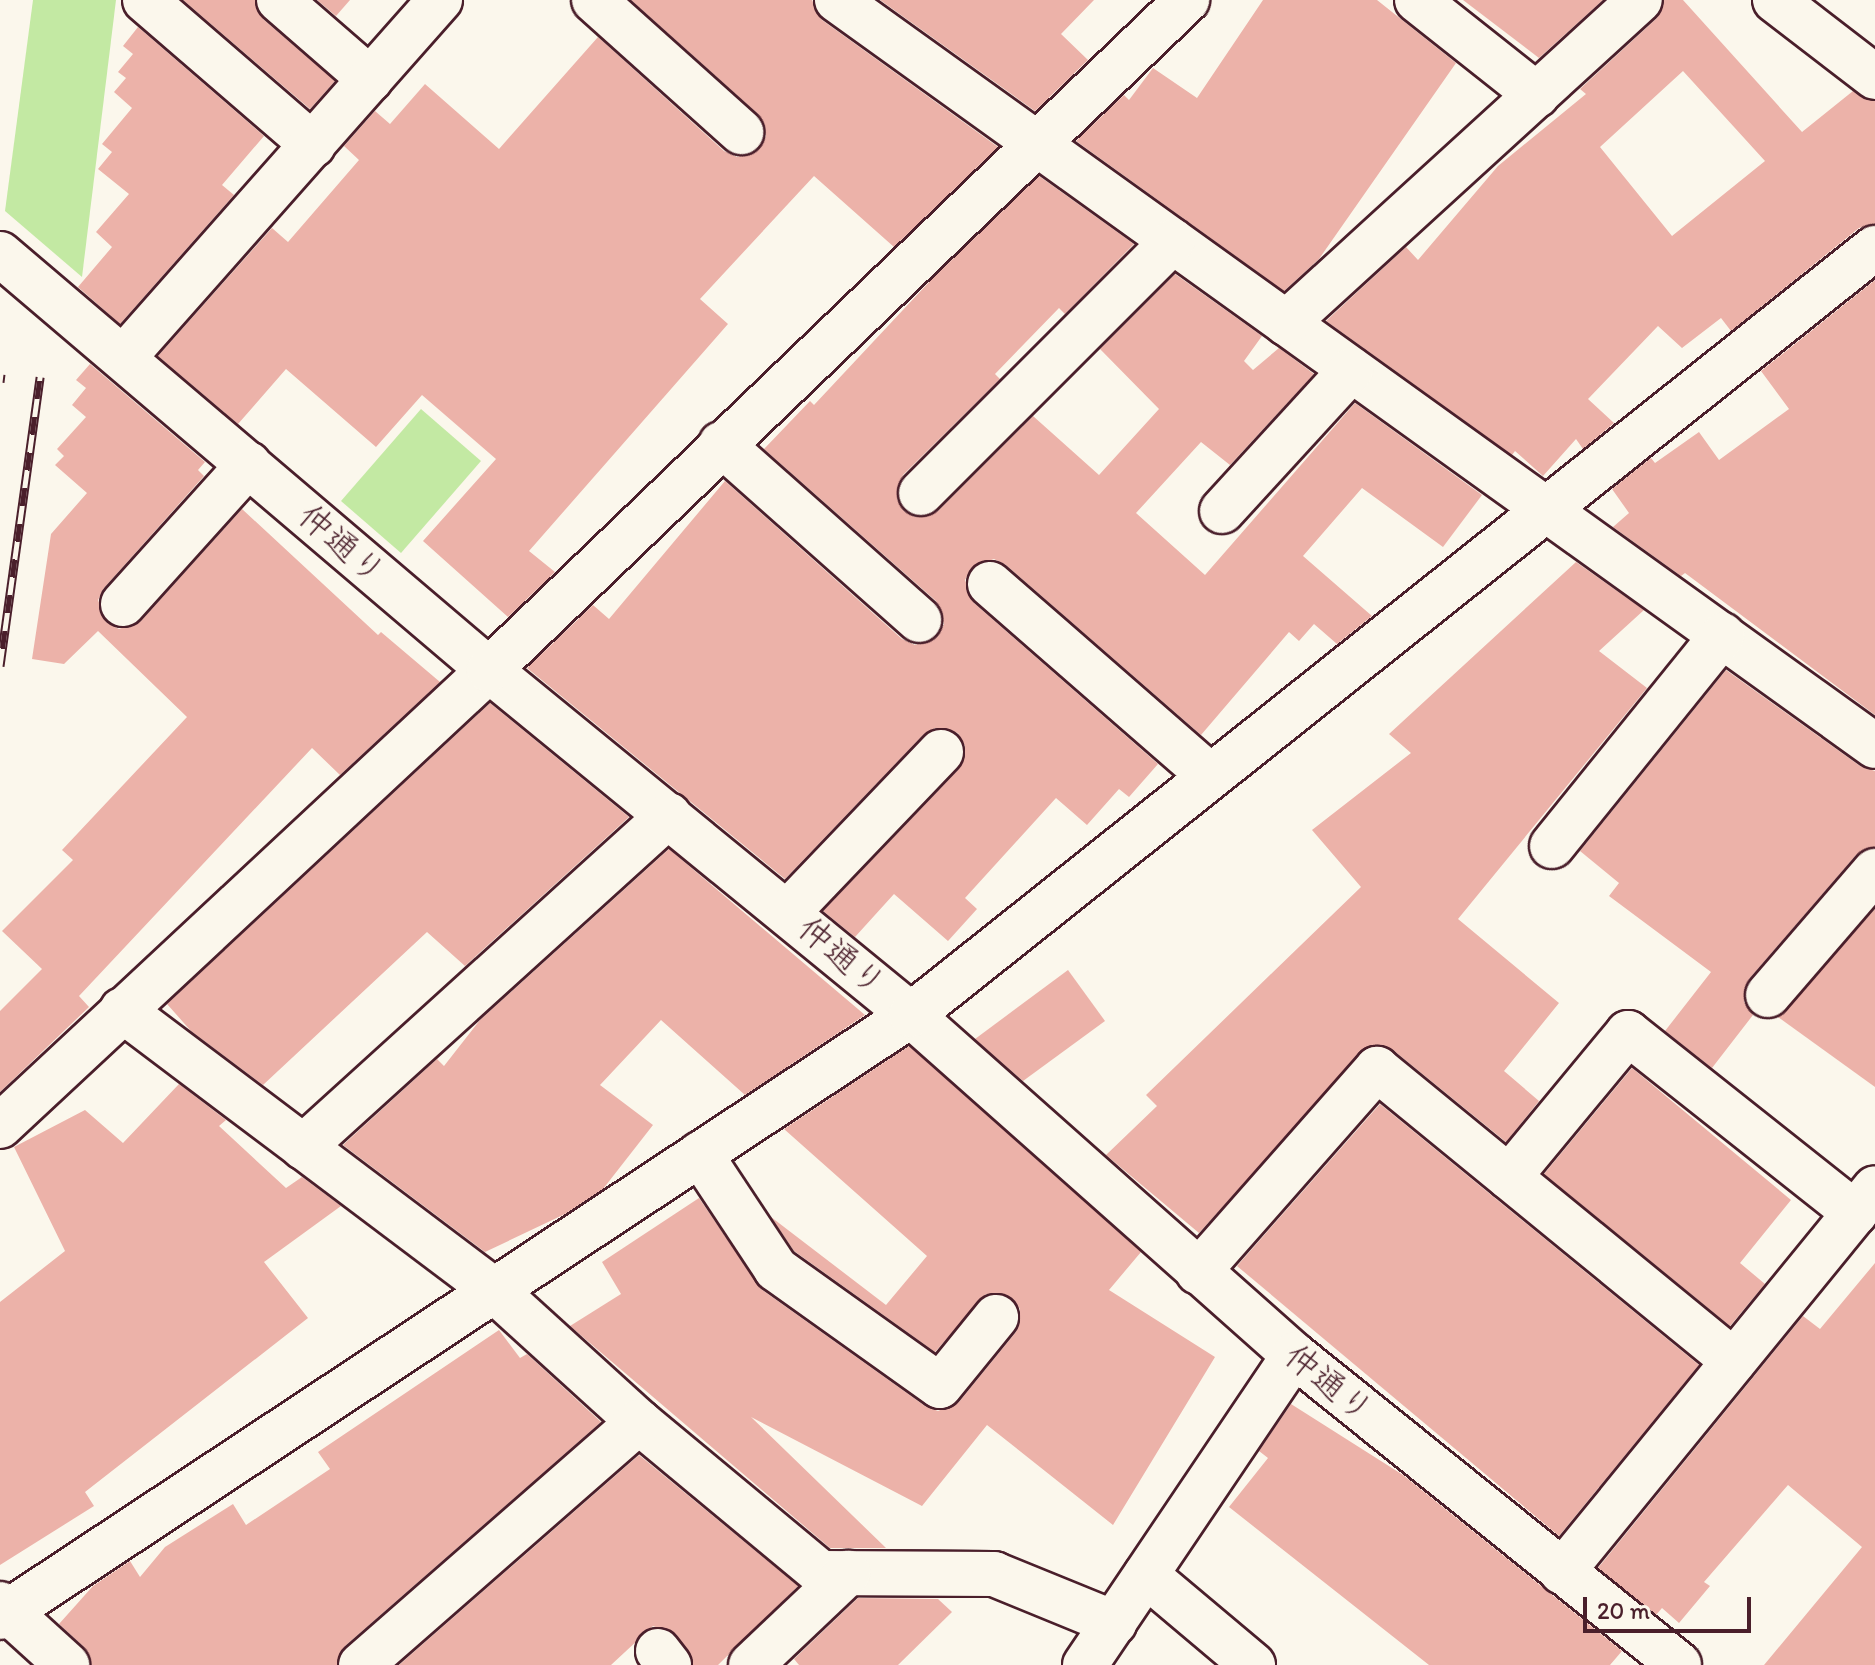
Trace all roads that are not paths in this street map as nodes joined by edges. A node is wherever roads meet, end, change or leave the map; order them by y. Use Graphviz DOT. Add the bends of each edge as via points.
graph roads {
  1 [pos="145,0"];
  2 [pos="279,0"];
  3 [pos="440,0"];
  4 [pos="594,0"];
  5 [pos="837,0"];
  6 [pos="1187,0"];
  7 [pos="1417,0"];
  8 [pos="1640,0"];
  9 [pos="1775,0"];
  10 [pos="1875,77"];
  11 [pos="370,79"];
  12 [pos="1537,95"];
  13 [pos="741,132"];
  14 [pos="1040,143"];
  15 [pos="313,145"];
  16 [pos="1173,241"];
  17 [pos="1875,248"];
  18 [pos="0,254"];
  19 [pos="1286,323"];
  20 [pos="124,357"];
  21 [pos="1351,370"];
  22 [pos="721,444"];
  23 [pos="249,464"];
  24 [pos="921,493"];
  25 [pos="1222,511"];
  26 [pos="1547,511"];
  27 [pos="990,584"];
  28 [pos="123,604"];
  29 [pos="919,620"];
  30 [pos="1722,635"];
  31 [pos="489,670"];
  32 [pos="1875,746"];
  33 [pos="941,752"];
  34 [pos="1209,775"];
  35 [pos="669,815"];
  36 [pos="1552,846"];
  37 [pos="1875,871"];
  38 [pos="789,911"];
  39 [pos="1768,995"];
  40 [pos="122,1010"];
  41 [pos="911,1015"];
  42 [pos="0,1126"];
  43 [pos="303,1147"];
  44 [pos="700,1154"];
  45 [pos="1509,1177"];
  46 [pos="1865,1200"];
  47 [pos="1198,1272"];
  48 [pos="495,1291"];
  49 [pos="996,1317"];
  50 [pos="1294,1355"];
  51 [pos="1734,1361"];
  52 [pos="639,1422"];
  53 [pos="1562,1572"];
  54 [pos="848,1573"];
  55 [pos="1146,1575"];
  56 [pos="3,1611"];
  57 [pos="1114,1623"];
  58 [pos="67,1665"];
  59 [pos="361,1665"];
  60 [pos="751,1665"];
  61 [pos="1085,1665"];
  62 [pos="1253,1665"];
  63 [pos="1679,1665"];
  1 -- 15 [label="street"];
  2 -- 11 [label="street"];
  3 -- 11 [label="street"];
  4 -- 13 [label="street"];
  5 -- 14 [label="street"];
  6 -- 14 [label="street"];
  7 -- 12 [label="street"];
  8 -- 12 [label="street"];
  9 -- 10 [label="street"];
  11 -- 15 [label="street"];
  12 -- 19 [label="street"];
  14 -- 16 [label="street"];
  14 -- 22 [label="street"];
  15 -- 20 [label="street"];
  16 -- 19 [label="street"];
  16 -- 24 [label="street"];
  17 -- 26 [label="street"];
  18 -- 20 [label="street, 仲通り"];
  19 -- 21 [label="street"];
  20 -- 23 [label="street, 仲通り"];
  21 -- 25 [label="street"];
  21 -- 26 [label="street"];
  22 -- 29 [label="street"];
  22 -- 31 [label="street"];
  23 -- 28 [label="street"];
  23 -- 31 [label="street, 仲通り"];
  26 -- 30 [label="street"];
  26 -- 34 [label="street"];
  27 -- 34 [label="street"];
  30 -- 32 [label="street"];
  30 -- 36 [label="street"];
  31 -- 35 [label="street, 仲通り"];
  31 -- 40 [label="street"];
  33 -- 38 [label="street"];
  34 -- 41 [label="street"];
  35 -- 38 [label="street, 仲通り"];
  35 -- 43 [label="street"];
  37 -- 39 [label="street"];
  38 -- 41 [label="street, 仲通り"];
  40 -- 42 [label="street"];
  40 -- 43 [label="street"];
  41 -- 44 [label="street"];
  41 -- 47 [label="street, 仲通り"];
  43 -- 48 [label="street"];
  44 -- 48 [label="street"];
  44 -- 49 [label="street" via="776,1269 940,1386"];
  45 -- 46 [label="street" via="1628,1033"];
  45 -- 47 [label="street" via="1377,1069"];
  45 -- 51 [label="street"];
  46 -- 51 [label="street"];
  47 -- 50 [label="street, 仲通り"];
  48 -- 52 [label="street"];
  48 -- 56 [label="street"];
  50 -- 53 [label="street, 仲通り"];
  50 -- 55 [label="street"];
  51 -- 53 [label="street"];
  52 -- 54 [label="street" via="821,1573"];
  52 -- 59 [label="street"];
  53 -- 63 [label="street, 仲通り"];
  54 -- 57 [label="street" via="994,1574"];
  54 -- 60 [label="street"];
  55 -- 57 [label="street"];
  55 -- 62 [label="street"];
  56 -- 58 [label="street"];
  57 -- 61 [label="street"];
}
